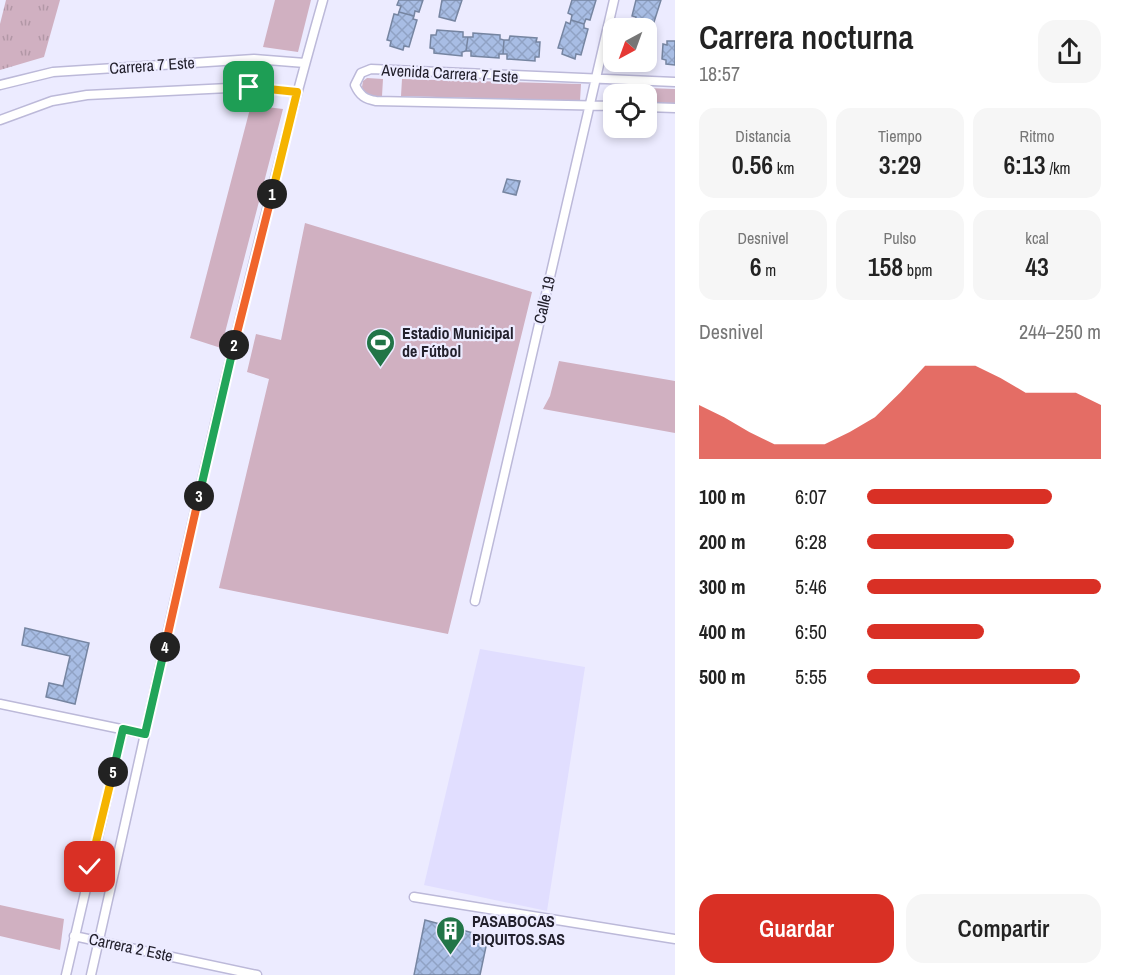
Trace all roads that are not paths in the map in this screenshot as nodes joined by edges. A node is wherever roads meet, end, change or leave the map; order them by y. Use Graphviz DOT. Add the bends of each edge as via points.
graph roads {
  1 [pos="323,0"];
  2 [pos="614,0"];
  3 [pos="305,63"];
  4 [pos="595,79"];
  5 [pos="675,82"];
  6 [pos="0,85"];
  7 [pos="297,92"];
  8 [pos="589,105"];
  9 [pos="603,106"];
  10 [pos="657,107"];
  11 [pos="675,108"];
  12 [pos="0,120"];
  13 [pos="475,600"];
  14 [pos="0,704"];
  15 [pos="123,729"];
  16 [pos="145,734"];
  17 [pos="414,897"];
  18 [pos="74,936"];
  19 [pos="675,939"];
  20 [pos="99,940"];
  21 [pos="66,975"];
  22 [pos="91,975"];
  23 [pos="254,975"];
  1 -- 3 [label="street"];
  2 -- 4 [label="street, Calle 19"];
  3 -- 6 [label="street, Carrera 7 Este" via="254,59 64,71"];
  3 -- 7 [label="street"];
  4 -- 5 [label="street, Avenida Carrera 7 Este"];
  4 -- 8 [label="street, Calle 19"];
  4 -- 8 [label="street, Avenida Carrera 7 Este" via="371,69 361,73 355,85 360,94 376,101"];
  7 -- 12 [label="street, Carrera 7 Este" via="249,87 87,95 52,101"];
  7 -- 16 [label="street"];
  8 -- 9 [label="street, Avenida Carrera 7 Este"];
  8 -- 13 [label="street, Calle 19"];
  10 -- 11 [label="street"];
  14 -- 15 [label="street"];
  15 -- 16 [label="street"];
  15 -- 18 [label="street"];
  16 -- 20 [label="street"];
  17 -- 19 [label="street"];
  18 -- 20 [label="street, Carrera 2 Este"];
  18 -- 21 [label="street"];
  20 -- 22 [label="street"];
  20 -- 23 [label="street, Carrera 2 Este"];
}
